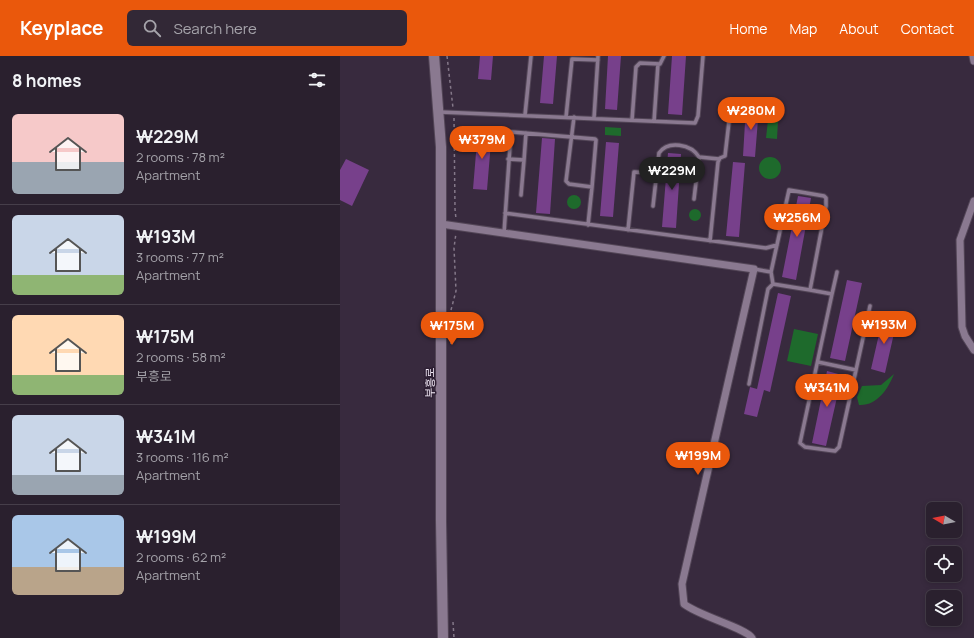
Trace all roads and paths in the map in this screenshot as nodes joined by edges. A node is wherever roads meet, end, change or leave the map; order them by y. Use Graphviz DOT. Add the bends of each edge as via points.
graph roads {
  1 [pos="434,56"];
  2 [pos="447,56"];
  3 [pos="531,56"];
  4 [pos="664,56"];
  5 [pos="703,56"];
  6 [pos="973,56"];
  7 [pos="598,58"];
  8 [pos="974,61"];
  9 [pos="658,64"];
  10 [pos="439,112"];
  11 [pos="454,113"];
  12 [pos="730,113"];
  13 [pos="525,115"];
  14 [pos="566,117"];
  15 [pos="574,117"];
  16 [pos="594,118"];
  17 [pos="632,120"];
  18 [pos="654,121"];
  19 [pos="526,133"];
  20 [pos="572,137"];
  21 [pos="698,157"];
  22 [pos="508,159"];
  23 [pos="719,159"];
  24 [pos="524,160"];
  25 [pos="656,173"];
  26 [pos="592,187"];
  27 [pos="521,195"];
  28 [pos="694,199"];
  29 [pos="974,201"];
  30 [pos="653,206"];
  31 [pos="505,213"];
  32 [pos="441,224"];
  33 [pos="588,225"];
  34 [pos="456,226"];
  35 [pos="628,230"];
  36 [pos="504,233"];
  37 [pos="710,241"];
  38 [pos="776,245"];
  39 [pos="754,269"];
  40 [pos="770,272"];
  41 [pos="837,272"];
  42 [pos="773,284"];
  43 [pos="810,290"];
  44 [pos="832,294"];
  45 [pos="870,306"];
  46 [pos="451,316"];
  47 [pos="451,328"];
  48 [pos="451,349"];
  49 [pos="974,350"];
  50 [pos="818,362"];
  51 [pos="856,370"];
  52 [pos="749,384"];
  53 [pos="452,616"];
  54 [pos="443,638"];
  55 [pos="454,638"];
  56 [pos="752,638"];
  1 -- 10 [label="main road, 부흥로"];
  2 -- 11 [label="path"];
  3 -- 13 [label="lane"];
  4 -- 9 [label="lane"];
  5 -- 18 [label="lane" via="696,122"];
  6 -- 8 [label="street"];
  7 -- 14 [label="lane" via="572,59"];
  7 -- 16 [label="lane"];
  9 -- 17 [label="lane" via="640,63 636,67"];
  9 -- 18 [label="lane"];
  10 -- 11 [label="lane"];
  10 -- 32 [label="main road, 부흥로"];
  11 -- 13 [label="lane"];
  11 -- 34 [label="path"];
  12 -- 23 [label="lane" via="725,156"];
  13 -- 14 [label="lane"];
  14 -- 15 [label="lane"];
  15 -- 16 [label="lane"];
  15 -- 20 [label="lane"];
  16 -- 17 [label="lane"];
  17 -- 18 [label="lane"];
  19 -- 20 [label="lane"];
  19 -- 22 [label="lane" via="510,133"];
  19 -- 24 [label="lane"];
  20 -- 26 [label="lane" via="566,181 569,184"];
  20 -- 26 [label="lane" via="597,141"];
  21 -- 23 [label="lane"];
  21 -- 25 [label="lane" via="696,151 689,147 667,146 659,153"];
  21 -- 28 [label="lane"];
  22 -- 24 [label="lane"];
  22 -- 31 [label="lane"];
  23 -- 37 [label="lane"];
  24 -- 27 [label="lane"];
  25 -- 30 [label="lane"];
  25 -- 35 [label="lane" via="634,172"];
  26 -- 33 [label="lane"];
  29 -- 49 [label="street" via="960,240 962,327"];
  31 -- 33 [label="lane"];
  31 -- 36 [label="lane"];
  32 -- 34 [label="street"];
  32 -- 54 [label="main road, 부흥로"];
  33 -- 35 [label="lane"];
  34 -- 36 [label="street"];
  34 -- 46 [label="path" via="456,291"];
  35 -- 37 [label="lane"];
  36 -- 39 [label="street"];
  37 -- 38 [label="lane" via="766,248"];
  38 -- 40 [label="lane"];
  38 -- 43 [label="lane" via="788,190 826,198"];
  39 -- 40 [label="lane"];
  39 -- 56 [label="street" via="682,584 684,604 692,610 744,631"];
  40 -- 42 [label="lane"];
  41 -- 44 [label="lane"];
  42 -- 43 [label="lane"];
  42 -- 52 [label="lane" via="768,289"];
  43 -- 44 [label="lane"];
  44 -- 50 [label="lane"];
  45 -- 51 [label="lane"];
  47 -- 48 [label="path"];
  50 -- 51 [label="lane"];
  50 -- 51 [label="lane" via="801,438 801,444 805,447 832,451 838,449"];
  53 -- 55 [label="path"];
}
